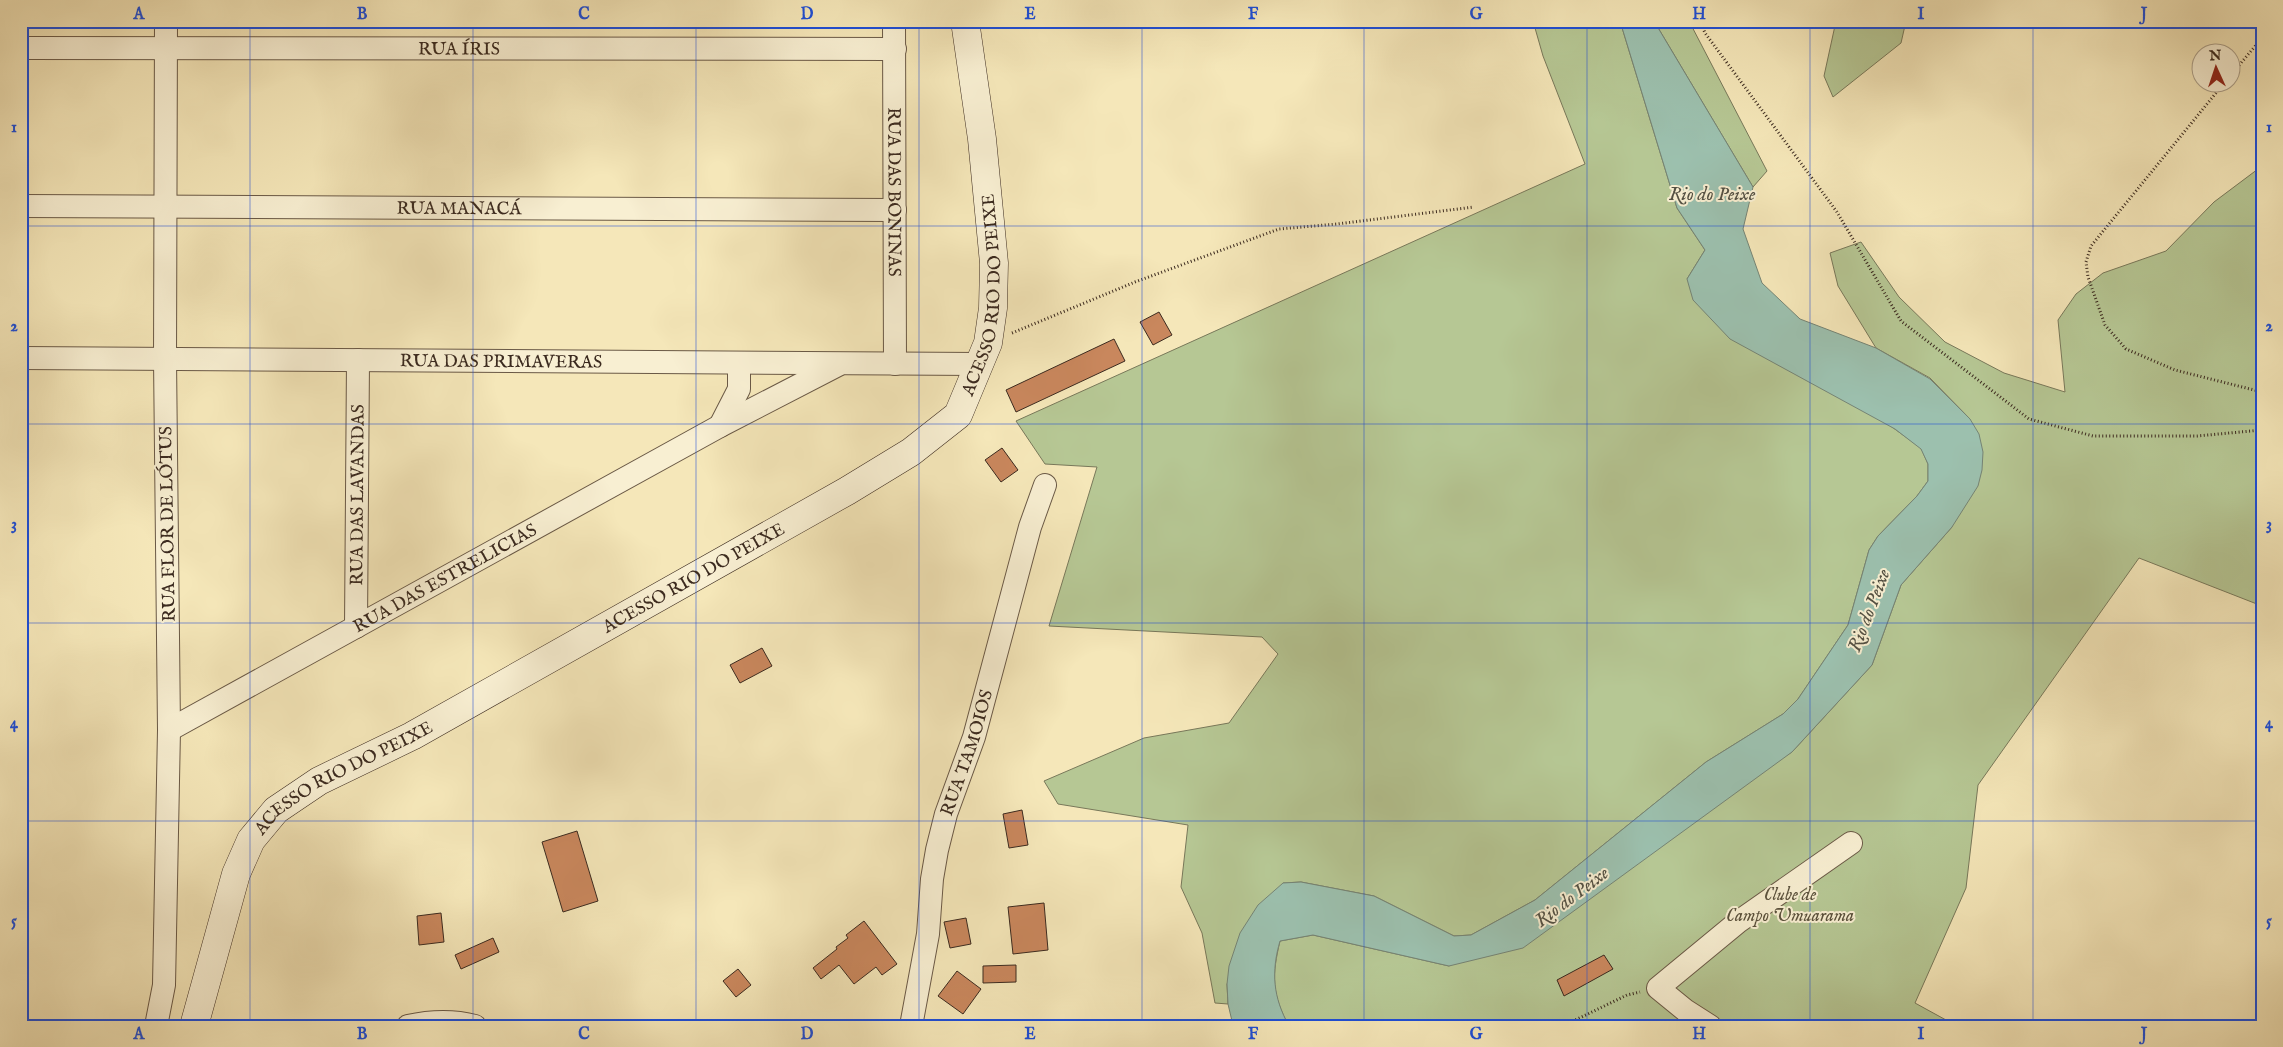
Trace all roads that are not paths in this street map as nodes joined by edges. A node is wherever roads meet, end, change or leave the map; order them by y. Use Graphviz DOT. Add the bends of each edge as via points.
graph roads {
  1 [pos="166,21"];
  2 [pos="894,21"];
  3 [pos="965,21"];
  4 [pos="21,48"];
  5 [pos="166,48"];
  6 [pos="895,49"];
  7 [pos="21,206"];
  8 [pos="166,207"];
  9 [pos="895,210"];
  10 [pos="984,354"];
  11 [pos="21,358"];
  12 [pos="165,359"];
  13 [pos="358,360"];
  14 [pos="739,363"];
  15 [pos="841,364"];
  16 [pos="895,364"];
  17 [pos="720,426"];
  18 [pos="1045,485"];
  19 [pos="356,627"];
  20 [pos="169,730"];
  21 [pos="1851,843"];
  22 [pos="156,1026"];
  23 [pos="194,1026"];
  24 [pos="408,1026"];
  25 [pos="475,1026"];
  26 [pos="911,1026"];
  27 [pos="1710,1026"];
  1 -- 5 [label="street, RUA FLOR DE LÓTUS"];
  2 -- 6 [label="street, RUA DAS BONINAS"];
  3 -- 10 [label="street, ACESSO RIO DO PEIXE" via="982,139 993,254 992,308"];
  4 -- 5 [label="street, RUA ÍRIS"];
  5 -- 6 [label="street, RUA ÍRIS"];
  5 -- 8 [label="street, RUA FLOR DE LÓTUS"];
  6 -- 9 [label="street, RUA DAS BONINAS"];
  7 -- 8 [label="street, RUA MANACÁ"];
  8 -- 9 [label="street, RUA MANACÁ"];
  8 -- 12 [label="street, RUA FLOR DE LÓTUS"];
  9 -- 16 [label="street, RUA DAS BONINAS"];
  10 -- 16 [label="street, RUA DAS PRIMAVERAS"];
  10 -- 23 [label="street, ACESSO RIO DO PEIXE" via="958,415 903,456 847,491 412,736 319,781 276,810 251,840 236,874"];
  11 -- 12 [label="street, RUA DAS PRIMAVERAS"];
  12 -- 13 [label="street, RUA DAS PRIMAVERAS"];
  12 -- 20 [label="street, RUA FLOR DE LÓTUS"];
  13 -- 14 [label="street, RUA DAS PRIMAVERAS"];
  13 -- 19 [label="street, RUA DAS LAVANDAS"];
  14 -- 15 [label="street, RUA DAS PRIMAVERAS"];
  14 -- 17 [label="street" via="739,389"];
  15 -- 16 [label="street, RUA DAS PRIMAVERAS"];
  15 -- 17 [label="street, RUA DAS ESTRELICIAS"];
  17 -- 19 [label="street, RUA DAS ESTRELICIAS"];
  18 -- 26 [label="street, RUA TAMOIOS" via="1030,527 974,737 946,814 937,850 928,934"];
  19 -- 20 [label="street, RUA DAS ESTRELICIAS"];
  20 -- 22 [label="street, RUA FLOR DE LÓTUS" via="164,985"];
  21 -- 27 [label="street" via="1738,922 1658,988"];
  24 -- 25 [label="street" via="457,1021"];
}
